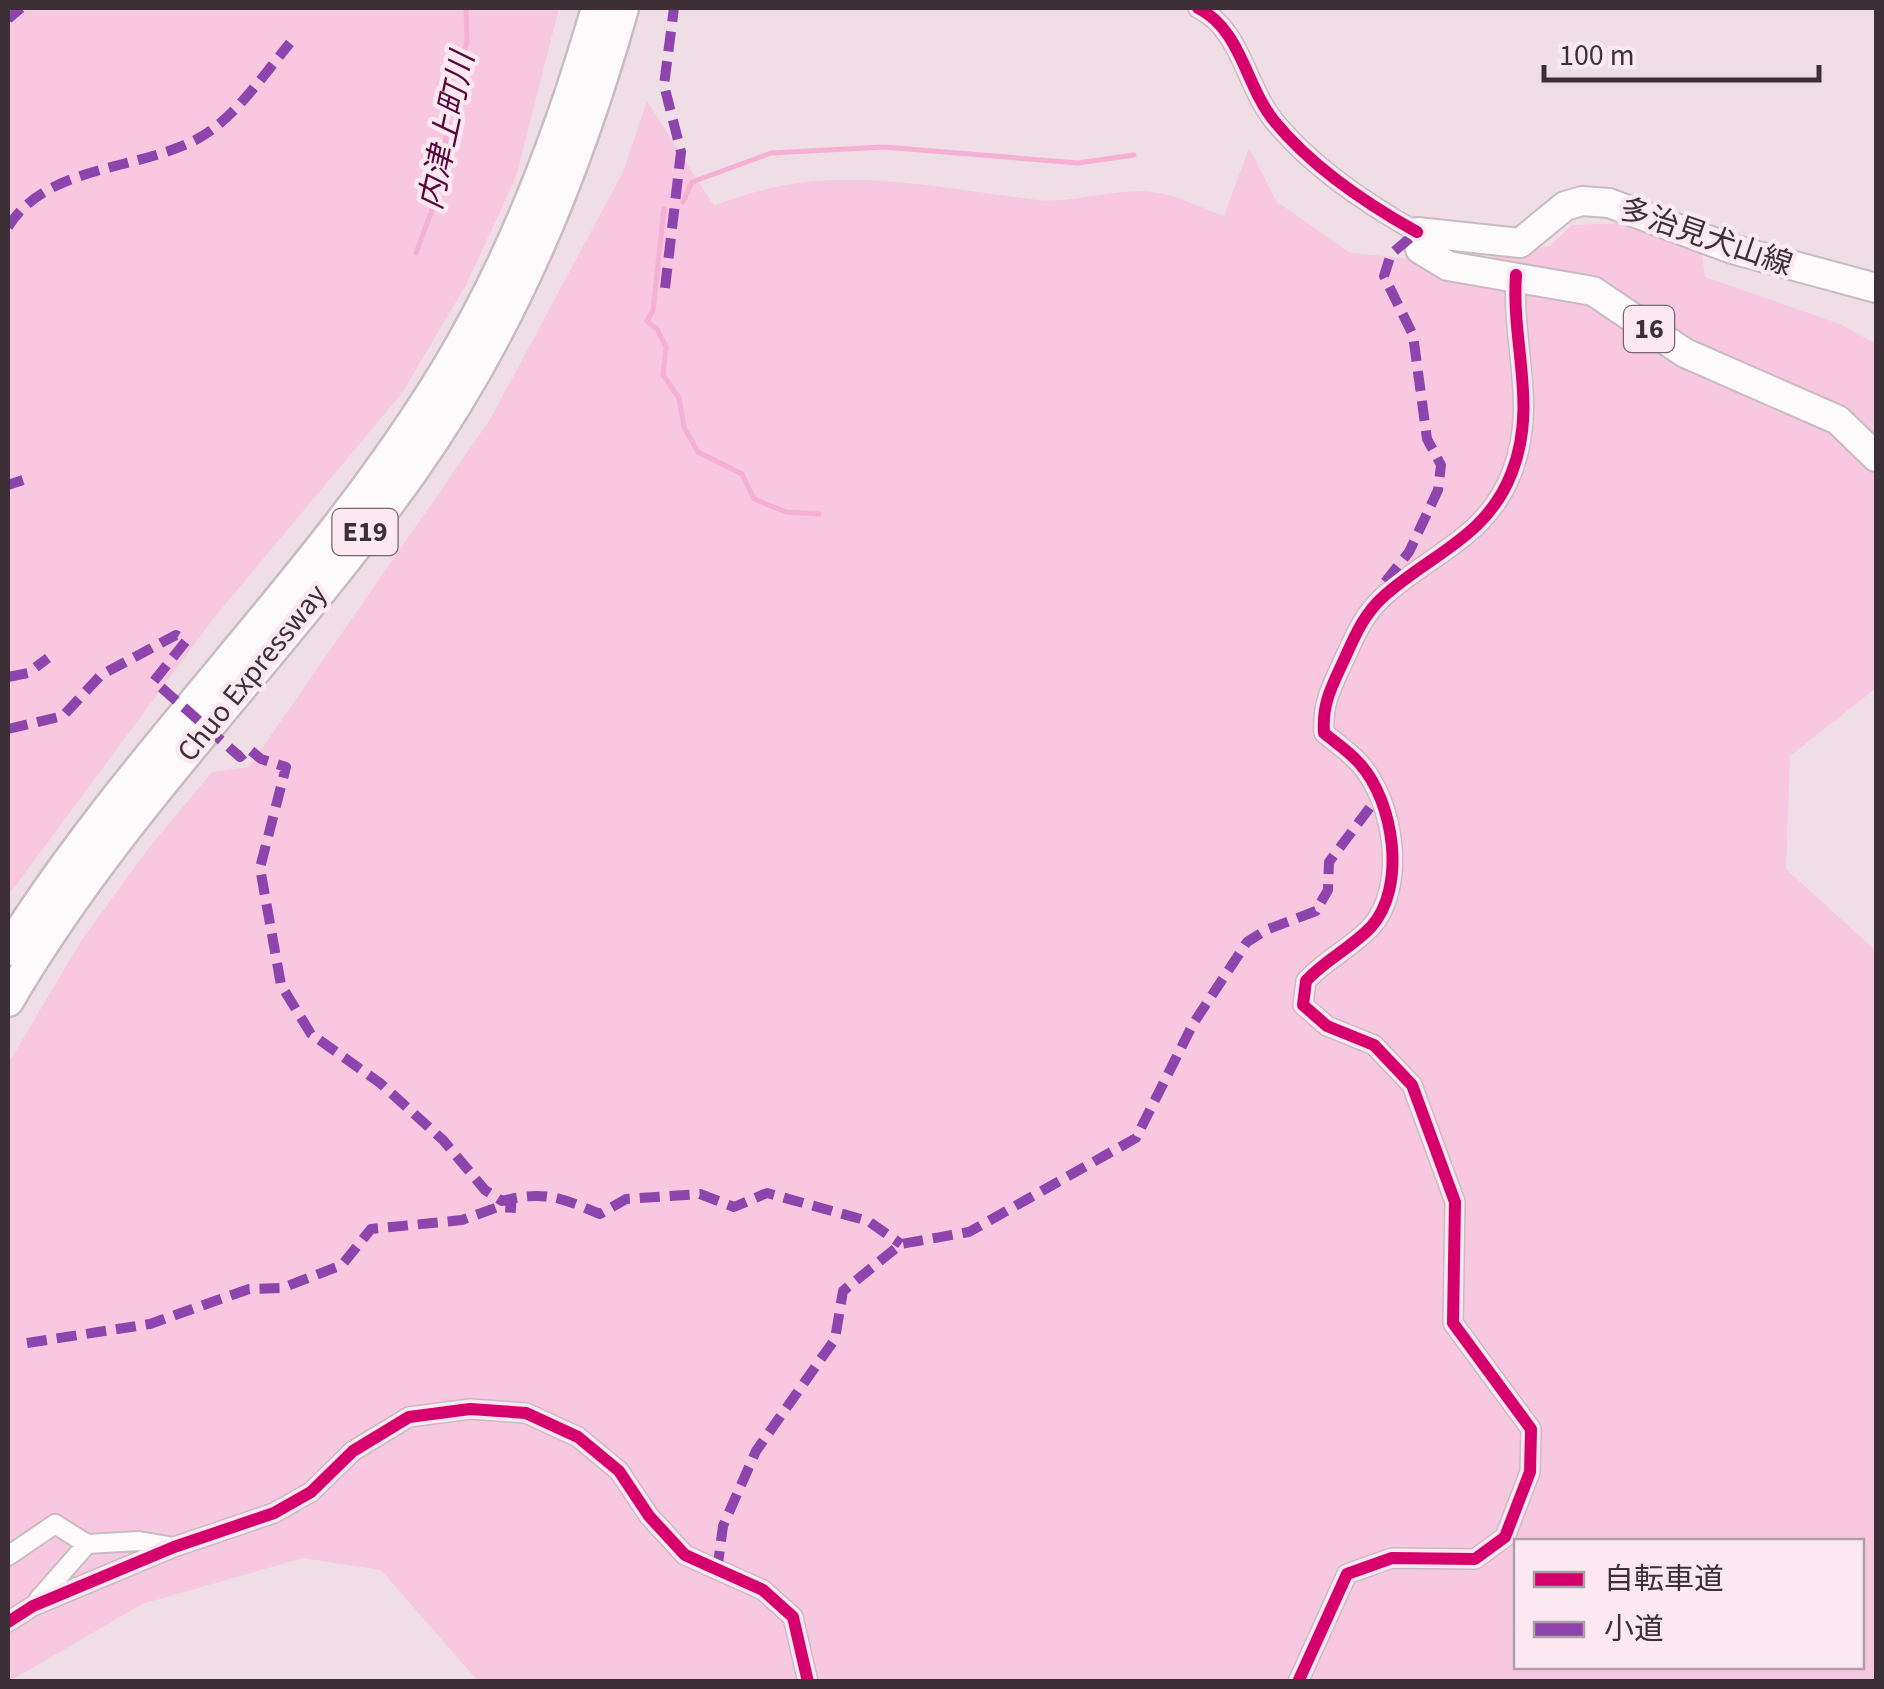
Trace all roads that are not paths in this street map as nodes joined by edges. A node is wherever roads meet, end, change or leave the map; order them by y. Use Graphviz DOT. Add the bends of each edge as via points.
graph roads {
  1 [pos="596,8"];
  2 [pos="623,8"];
  3 [pos="1198,8"];
  4 [pos="1416,232"];
  5 [pos="1516,276"];
  6 [pos="1876,288"];
  7 [pos="1876,457"];
  8 [pos="8,950"];
  9 [pos="8,1001"];
  10 [pos="86,1544"];
  11 [pos="174,1547"];
  12 [pos="8,1556"];
  13 [pos="33,1606"];
  14 [pos="8,1622"];
  15 [pos="808,1682"];
  16 [pos="1298,1682"];
  1 -- 8 [label="highway, Chuo Expressway / E19" via="550,154 494,282 446,370 371,481 100,818"];
  2 -- 9 [label="highway, Chuo Expressway / E19" via="591,123 548,232 459,401 410,475 122,835"];
  3 -- 4 [label="street" via="1213,15 1237,46 1276,124 1367,204"];
  4 -- 5 [label="main road, 16" via="1420,250 1448,266"];
  4 -- 6 [label="main road, 多治見犬山線" via="1520,244 1565,206 1609,203 1732,250"];
  5 -- 7 [label="main road, 16" via="1593,292 1686,353 1838,420"];
  5 -- 16 [label="street" via="1524,426 1502,495 1453,550 1384,596 1364,618 1322,705 1324,734 1362,766 1388,819 1393,856 1390,900 1370,928 1306,981 1303,1005 1327,1026 1374,1045 1412,1086 1455,1202 1453,1323 1531,1430 1530,1472 1505,1537 1475,1559 1392,1558 1347,1574"];
  10 -- 11 [label="street"];
  10 -- 12 [label="street" via="54,1524"];
  10 -- 13 [label="street"];
  11 -- 13 [label="street"];
  11 -- 15 [label="street" via="274,1513 312,1492 354,1451 410,1416 470,1409 526,1413 578,1437 619,1472 684,1555 764,1590 793,1616"];
  13 -- 14 [label="street"];
}
